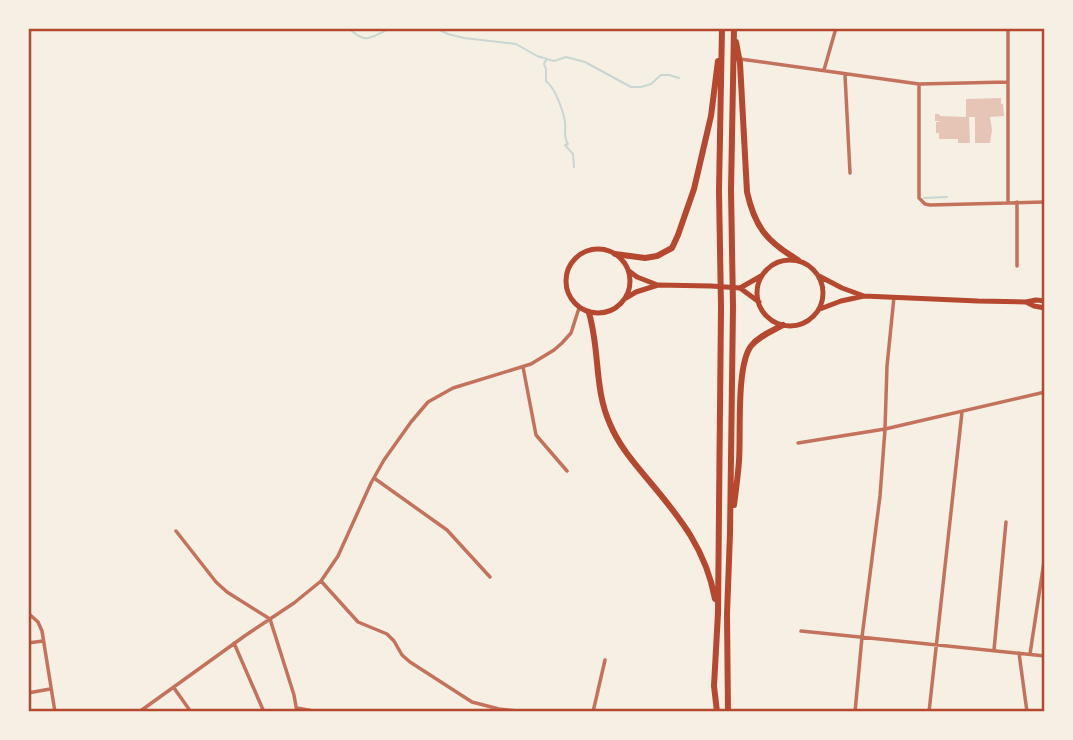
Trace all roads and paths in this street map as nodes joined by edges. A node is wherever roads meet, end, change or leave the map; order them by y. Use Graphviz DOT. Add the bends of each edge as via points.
graph roads {
  1 [pos="836,28"];
  2 [pos="1008,28"];
  3 [pos="722,29"];
  4 [pos="734,30"];
  5 [pos="740,59"];
  6 [pos="824,70"];
  7 [pos="845,75"];
  8 [pos="1008,82"];
  9 [pos="919,84"];
  10 [pos="850,173"];
  11 [pos="1008,202"];
  12 [pos="1017,202"];
  13 [pos="1045,202"];
  14 [pos="615,254"];
  15 [pos="798,260"];
  16 [pos="1017,266"];
  17 [pos="629,271"];
  18 [pos="761,276"];
  19 [pos="819,276"];
  20 [pos="659,285"];
  21 [pos="740,288"];
  22 [pos="864,296"];
  23 [pos="894,297"];
  24 [pos="626,298"];
  25 [pos="1045,300"];
  26 [pos="758,302"];
  27 [pos="1026,302"];
  28 [pos="579,308"];
  29 [pos="1045,308"];
  30 [pos="820,309"];
  31 [pos="589,313"];
  32 [pos="783,325"];
  33 [pos="523,366"];
  34 [pos="1045,392"];
  35 [pos="962,412"];
  36 [pos="886,429"];
  37 [pos="798,443"];
  38 [pos="567,471"];
  39 [pos="374,478"];
  40 [pos="1006,522"];
  41 [pos="176,531"];
  42 [pos="730,534"];
  43 [pos="1045,555"];
  44 [pos="490,577"];
  45 [pos="321,581"];
  46 [pos="28,613"];
  47 [pos="718,613"];
  48 [pos="270,618"];
  49 [pos="801,631"];
  50 [pos="862,637"];
  51 [pos="43,640"];
  52 [pos="28,643"];
  53 [pos="234,643"];
  54 [pos="936,645"];
  55 [pos="994,650"];
  56 [pos="1019,653"];
  57 [pos="1030,654"];
  58 [pos="1045,656"];
  59 [pos="605,660"];
  60 [pos="174,688"];
  61 [pos="50,689"];
  62 [pos="28,693"];
  63 [pos="297,710"];
  64 [pos="55,712"];
  65 [pos="139,712"];
  66 [pos="191,712"];
  67 [pos="264,712"];
  68 [pos="319,712"];
  69 [pos="527,712"];
  70 [pos="593,712"];
  71 [pos="717,712"];
  72 [pos="728,712"];
  73 [pos="855,712"];
  74 [pos="929,712"];
  75 [pos="1027,712"];
  1 -- 6 [label="street"];
  2 -- 8 [label="street"];
  3 -- 14 [label="highway" via="711,116 694,189 672,248 645,258"];
  3 -- 47 [label="highway"];
  4 -- 5 [label="highway"];
  4 -- 42 [label="highway"];
  5 -- 6 [label="street"];
  5 -- 15 [label="highway" via="751,209 766,237"];
  6 -- 7 [label="street"];
  7 -- 9 [label="street"];
  7 -- 10 [label="street"];
  8 -- 9 [label="street"];
  8 -- 11 [label="street"];
  9 -- 11 [label="street" via="919,198 930,205"];
  11 -- 12 [label="street"];
  12 -- 13 [label="street"];
  12 -- 16 [label="street"];
  14 -- 17 [label="main road"];
  14 -- 28 [label="main road" via="594,249 574,258 565,279 566,290"];
  15 -- 18 [label="main road" via="782,260"];
  15 -- 19 [label="main road"];
  17 -- 20 [label="main road"];
  17 -- 24 [label="main road"];
  18 -- 21 [label="main road"];
  18 -- 26 [label="main road"];
  19 -- 22 [label="main road"];
  19 -- 30 [label="main road" via="823,286"];
  20 -- 21 [label="main road"];
  20 -- 24 [label="main road"];
  21 -- 26 [label="main road"];
  22 -- 23 [label="main road"];
  22 -- 30 [label="main road"];
  23 -- 27 [label="main road"];
  23 -- 36 [label="street"];
  24 -- 31 [label="main road" via="614,310"];
  25 -- 27 [label="main road"];
  26 -- 32 [label="main road" via="772,321"];
  27 -- 29 [label="main road"];
  28 -- 31 [label="main road"];
  28 -- 33 [label="street" via="562,343"];
  30 -- 32 [label="main road" via="804,323"];
  31 -- 47 [label="highway" via="609,424 696,543 712,582"];
  32 -- 42 [label="highway" via="752,345 745,359"];
  33 -- 38 [label="street" via="536,435"];
  33 -- 39 [label="street" via="453,388 428,402"];
  34 -- 35 [label="street"];
  35 -- 36 [label="street"];
  35 -- 54 [label="street"];
  36 -- 37 [label="street"];
  36 -- 50 [label="street"];
  39 -- 44 [label="street" via="447,530"];
  39 -- 45 [label="street" via="338,556"];
  40 -- 55 [label="street"];
  41 -- 48 [label="street" via="216,582"];
  42 -- 72 [label="highway"];
  43 -- 57 [label="street"];
  45 -- 48 [label="street"];
  45 -- 69 [label="street" via="358,622 387,635 410,662 472,702"];
  46 -- 51 [label="street" via="38,622"];
  47 -- 71 [label="highway"];
  48 -- 53 [label="street"];
  48 -- 63 [label="street"];
  49 -- 50 [label="street"];
  50 -- 54 [label="street"];
  50 -- 73 [label="street"];
  51 -- 52 [label="street"];
  51 -- 61 [label="street"];
  53 -- 60 [label="street"];
  53 -- 67 [label="street"];
  54 -- 55 [label="street"];
  54 -- 74 [label="street"];
  55 -- 56 [label="street"];
  56 -- 57 [label="street"];
  56 -- 75 [label="street"];
  57 -- 58 [label="street"];
  59 -- 70 [label="street"];
  60 -- 65 [label="street"];
  60 -- 66 [label="street"];
  61 -- 62 [label="street"];
  61 -- 64 [label="street"];
  63 -- 68 [label="street"];
}
